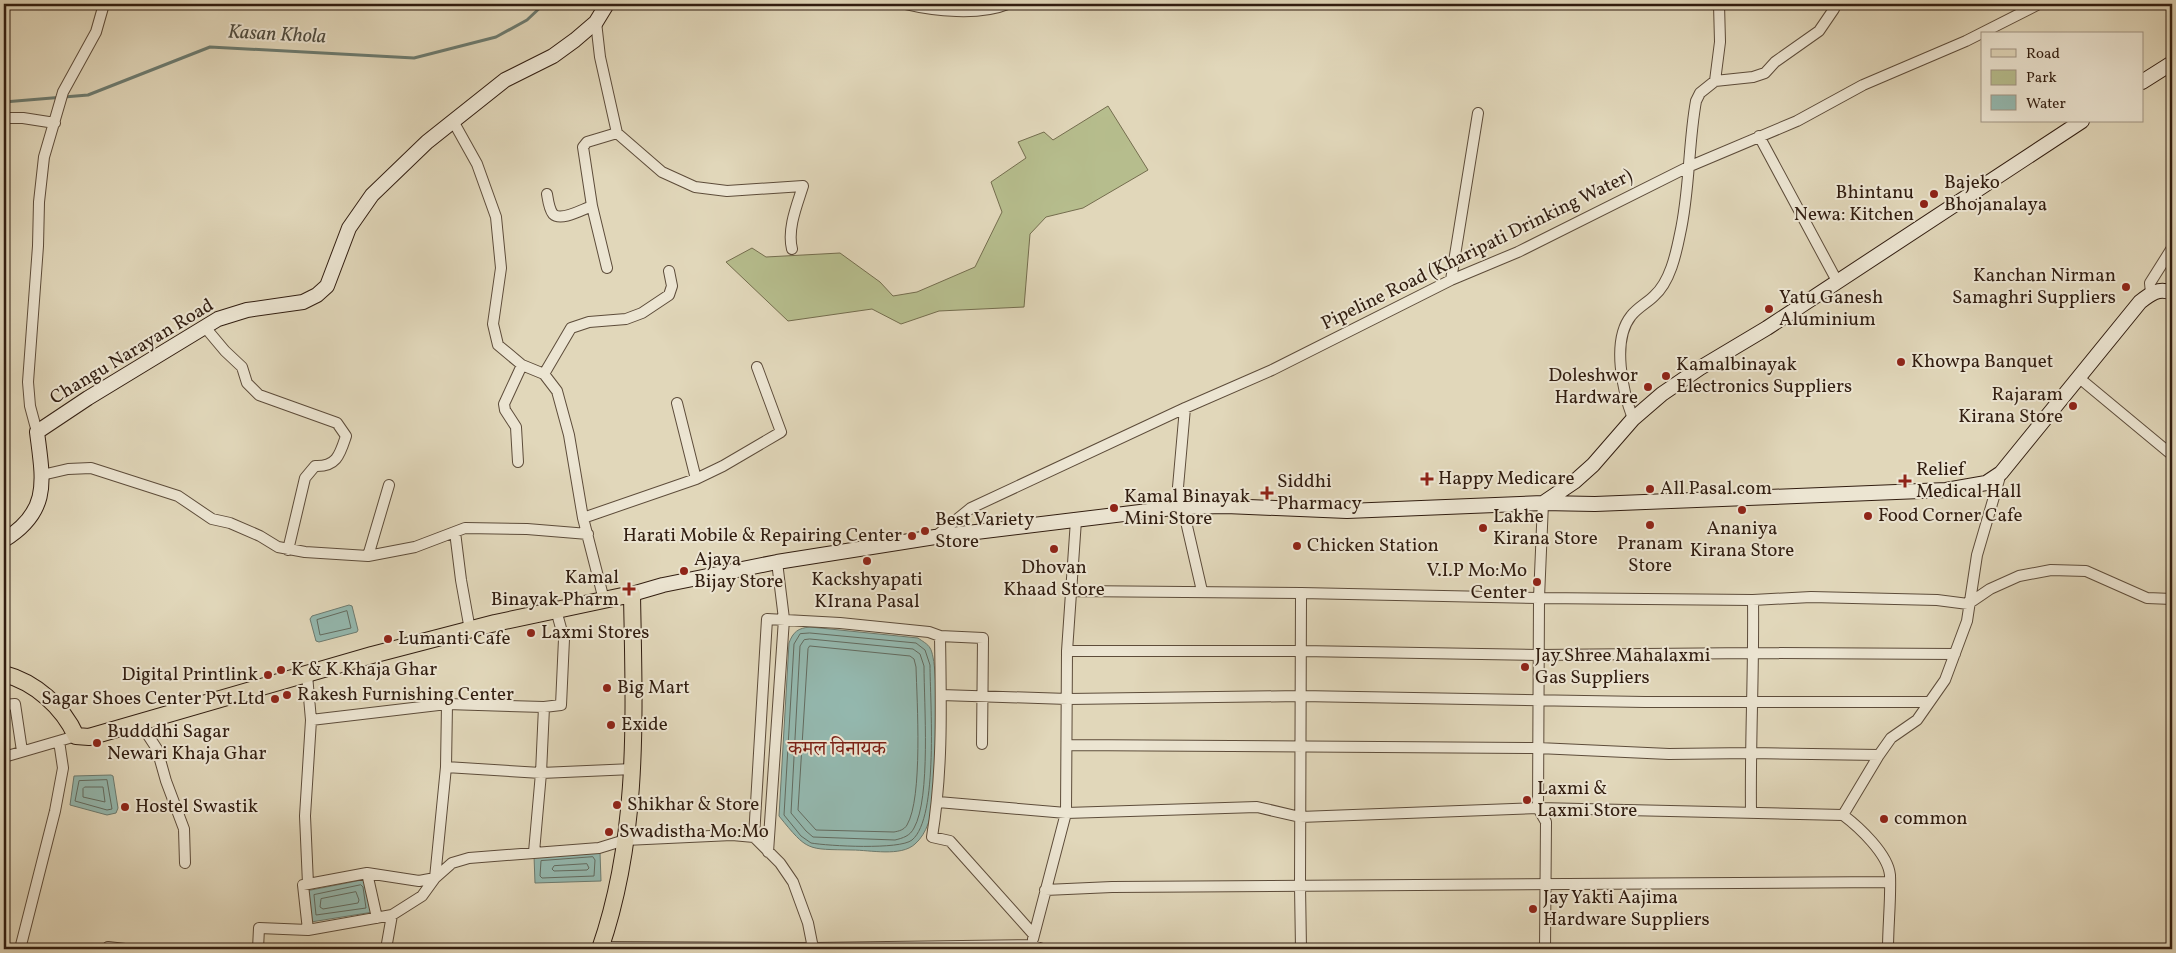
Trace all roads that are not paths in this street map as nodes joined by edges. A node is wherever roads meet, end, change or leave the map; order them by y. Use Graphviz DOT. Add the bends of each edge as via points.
graph roads {
  1 [pos="104,4"];
  2 [pos="607,4"];
  3 [pos="905,4"];
  4 [pos="1008,4"];
  5 [pos="1719,4"];
  6 [pos="1836,4"];
  7 [pos="2039,4"];
  8 [pos="596,22"];
  9 [pos="1984,32"];
  10 [pos="1981,33"];
  11 [pos="2172,63"];
  12 [pos="1715,81"];
  13 [pos="2144,81"];
  14 [pos="1478,114"];
  15 [pos="4,118"];
  16 [pos="56,118"];
  17 [pos="453,121"];
  18 [pos="2080,122"];
  19 [pos="617,132"];
  20 [pos="1759,136"];
  21 [pos="1688,167"];
  22 [pos="547,194"];
  23 [pos="592,206"];
  24 [pos="2172,248"];
  25 [pos="792,249"];
  26 [pos="606,268"];
  27 [pos="669,271"];
  28 [pos="1451,280"];
  29 [pos="1837,281"];
  30 [pos="2152,293"];
  31 [pos="2172,293"];
  32 [pos="204,326"];
  33 [pos="522,365"];
  34 [pos="757,367"];
  35 [pos="544,374"];
  36 [pos="2078,377"];
  37 [pos="677,402"];
  38 [pos="1185,408"];
  39 [pos="1633,419"];
  40 [pos="38,432"];
  41 [pos="2172,455"];
  42 [pos="518,462"];
  43 [pos="2001,473"];
  44 [pos="42,475"];
  45 [pos="696,479"];
  46 [pos="389,484"];
  47 [pos="1543,503"];
  48 [pos="1182,507"];
  49 [pos="583,518"];
  50 [pos="1076,520"];
  51 [pos="455,532"];
  52 [pos="588,534"];
  53 [pos="935,537"];
  54 [pos="4,540"];
  55 [pos="288,550"];
  56 [pos="368,556"];
  57 [pos="777,562"];
  58 [pos="1070,591"];
  59 [pos="1202,591"];
  60 [pos="1301,592"];
  61 [pos="632,594"];
  62 [pos="1539,598"];
  63 [pos="2172,599"];
  64 [pos="604,600"];
  65 [pos="1753,600"];
  66 [pos="1968,604"];
  67 [pos="556,610"];
  68 [pos="784,619"];
  69 [pos="470,630"];
  70 [pos="940,636"];
  71 [pos="1301,651"];
  72 [pos="1067,652"];
  73 [pos="1754,653"];
  74 [pos="1955,654"];
  75 [pos="1538,655"];
  76 [pos="4,674"];
  77 [pos="307,675"];
  78 [pos="941,695"];
  79 [pos="982,696"];
  80 [pos="1301,696"];
  81 [pos="1068,700"];
  82 [pos="1537,700"];
  83 [pos="1752,700"];
  84 [pos="1928,702"];
  85 [pos="9,704"];
  86 [pos="447,704"];
  87 [pos="544,707"];
  88 [pos="311,720"];
  89 [pos="140,723"];
  90 [pos="76,736"];
  91 [pos="58,741"];
  92 [pos="982,744"];
  93 [pos="1068,745"];
  94 [pos="1300,747"];
  95 [pos="1538,748"];
  96 [pos="22,751"];
  97 [pos="1750,753"];
  98 [pos="1879,755"];
  99 [pos="4,757"];
  100 [pos="446,767"];
  101 [pos="633,769"];
  102 [pos="541,773"];
  103 [pos="938,802"];
  104 [pos="1538,808"];
  105 [pos="1751,812"];
  106 [pos="1066,813"];
  107 [pos="1843,815"];
  108 [pos="1300,817"];
  109 [pos="754,837"];
  110 [pos="625,840"];
  111 [pos="534,852"];
  112 [pos="768,852"];
  113 [pos="185,862"];
  114 [pos="367,873"];
  115 [pos="435,878"];
  116 [pos="1889,882"];
  117 [pos="308,884"];
  118 [pos="1545,884"];
  119 [pos="1300,886"];
  120 [pos="1044,890"];
  121 [pos="392,915"];
  122 [pos="377,918"];
  123 [pos="308,930"];
  124 [pos="1032,943"];
  125 [pos="108,947"];
  126 [pos="600,948"];
  127 [pos="748,948"];
  128 [pos="813,948"];
  129 [pos="829,948"];
  130 [pos="20,949"];
  131 [pos="125,949"];
  132 [pos="258,949"];
  133 [pos="386,949"];
  134 [pos="676,949"];
  135 [pos="1042,949"];
  136 [pos="1301,949"];
  137 [pos="1545,949"];
  138 [pos="1888,949"];
  1 -- 16 [label="street" via="96,32 63,92"];
  2 -- 8 [label="main road, Changu Narayan Road"];
  3 -- 4 [label="street" via="931,10 998,8"];
  5 -- 12 [label="street" via="1720,42"];
  6 -- 12 [label="street" via="1819,31 1775,62 1765,73"];
  7 -- 9 [label="street, Pipeline Road (Kharipati Drinking Water)"];
  8 -- 17 [label="main road, Changu Narayan Road" via="553,56 505,80"];
  8 -- 19 [label="street"];
  10 -- 20 [label="street, Pipeline Road (Kharipati Drinking Water)" via="1863,85 1797,121"];
  11 -- 13 [label="main road"];
  12 -- 21 [label="street" via="1700,93 1696,102"];
  14 -- 28 [label="street"];
  15 -- 16 [label="street"];
  16 -- 40 [label="street" via="44,157 39,202 28,382 30,406"];
  17 -- 32 [label="main road, Changu Narayan Road" via="372,195 349,228 327,286 317,295 303,302 247,310"];
  17 -- 33 [label="street" via="477,164 496,217 501,268 493,324 498,345"];
  18 -- 29 [label="main road"];
  19 -- 23 [label="street" via="587,142 583,147"];
  19 -- 25 [label="street" via="662,172 695,187 727,191 803,186 794,217"];
  20 -- 21 [label="street, Pipeline Road (Kharipati Drinking Water)"];
  20 -- 29 [label="street"];
  21 -- 28 [label="street, Pipeline Road (Kharipati Drinking Water)" via="1518,252"];
  21 -- 39 [label="street" via="1680,232 1666,279 1656,295 1631,316 1621,342 1625,398"];
  22 -- 23 [label="street" via="555,216 561,217"];
  23 -- 26 [label="street"];
  24 -- 30 [label="street" via="2150,283"];
  27 -- 35 [label="street" via="672,286 669,295 642,313 626,319 589,322 571,328"];
  28 -- 38 [label="street, Pipeline Road (Kharipati Drinking Water)" via="1272,370"];
  29 -- 39 [label="main road" via="1700,368"];
  30 -- 31 [label="main road" via="2165,290"];
  30 -- 36 [label="main road" via="2140,302"];
  32 -- 40 [label="main road, Changu Narayan Road"];
  32 -- 55 [label="street" via="242,366 247,383 259,395 337,423 346,436 339,456 325,466 315,466 305,478"];
  33 -- 35 [label="street"];
  33 -- 42 [label="street" via="504,404 516,427"];
  34 -- 45 [label="street" via="781,432"];
  35 -- 49 [label="street" via="557,391 564,415"];
  36 -- 41 [label="street"];
  36 -- 43 [label="main road"];
  37 -- 45 [label="street"];
  38 -- 48 [label="street" via="1178,487"];
  38 -- 53 [label="street, Pipeline Road (Kharipati Drinking Water)" via="971,508"];
  39 -- 47 [label="main road" via="1593,465"];
  40 -- 44 [label="main road"];
  43 -- 47 [label="main road" via="1986,483 1946,490 1595,504"];
  43 -- 66 [label="street" via="1977,555"];
  44 -- 54 [label="main road" via="38,504 32,517 24,527"];
  44 -- 55 [label="street" via="91,468 178,496 212,519 230,523"];
  45 -- 49 [label="street"];
  46 -- 56 [label="street"];
  47 -- 48 [label="main road" via="1347,512"];
  47 -- 62 [label="street"];
  48 -- 50 [label="main road"];
  48 -- 59 [label="street"];
  49 -- 52 [label="street"];
  50 -- 53 [label="main road"];
  50 -- 58 [label="street"];
  51 -- 52 [label="street" via="465,528"];
  51 -- 56 [label="street" via="416,547"];
  51 -- 69 [label="street"];
  52 -- 64 [label="street"];
  53 -- 57 [label="main road"];
  55 -- 56 [label="street"];
  57 -- 61 [label="main road"];
  57 -- 68 [label="street"];
  58 -- 59 [label="street"];
  58 -- 72 [label="street"];
  59 -- 60 [label="street"];
  60 -- 62 [label="street"];
  60 -- 71 [label="street"];
  61 -- 64 [label="main road"];
  61 -- 101 [label="main road"];
  62 -- 65 [label="street"];
  62 -- 75 [label="street"];
  63 -- 66 [label="street" via="2147,598 2086,571 2051,570 2019,576 1990,589"];
  64 -- 67 [label="main road"];
  65 -- 66 [label="street" via="1811,597 1937,600"];
  65 -- 73 [label="street"];
  66 -- 74 [label="street"];
  67 -- 69 [label="main road"];
  67 -- 87 [label="street" via="564,639 561,705"];
  68 -- 70 [label="street" via="917,629"];
  68 -- 109 [label="street" via="766,619"];
  68 -- 112 [label="street"];
  69 -- 77 [label="main road"];
  70 -- 78 [label="street"];
  70 -- 79 [label="street" via="983,638"];
  71 -- 72 [label="street"];
  71 -- 75 [label="street"];
  71 -- 80 [label="street"];
  72 -- 81 [label="street"];
  73 -- 74 [label="street"];
  73 -- 75 [label="street"];
  73 -- 83 [label="street"];
  74 -- 84 [label="street" via="1945,680"];
  75 -- 82 [label="street"];
  76 -- 90 [label="main road" via="27,683 48,698 61,711"];
  77 -- 88 [label="street"];
  77 -- 89 [label="main road"];
  78 -- 79 [label="street"];
  78 -- 103 [label="street"];
  79 -- 81 [label="street"];
  79 -- 92 [label="street"];
  80 -- 81 [label="street"];
  80 -- 82 [label="street"];
  80 -- 94 [label="street"];
  81 -- 93 [label="street"];
  82 -- 83 [label="street"];
  82 -- 95 [label="street"];
  83 -- 84 [label="street"];
  83 -- 97 [label="street"];
  84 -- 98 [label="street" via="1917,720 1892,738"];
  85 -- 96 [label="street"];
  86 -- 87 [label="street"];
  86 -- 88 [label="street"];
  86 -- 100 [label="street"];
  87 -- 102 [label="street"];
  88 -- 117 [label="street" via="305,816"];
  89 -- 90 [label="main road" via="89,737"];
  89 -- 113 [label="street" via="157,749 184,829"];
  90 -- 91 [label="street"];
  91 -- 96 [label="street"];
  91 -- 130 [label="street" via="63,768"];
  93 -- 94 [label="street"];
  93 -- 106 [label="street"];
  94 -- 95 [label="street"];
  94 -- 108 [label="street"];
  95 -- 97 [label="street" via="1668,754"];
  95 -- 104 [label="street"];
  96 -- 99 [label="street"];
  97 -- 98 [label="street"];
  97 -- 105 [label="street"];
  98 -- 107 [label="street"];
  100 -- 102 [label="street"];
  100 -- 115 [label="street"];
  101 -- 102 [label="street"];
  101 -- 110 [label="main road"];
  102 -- 111 [label="street"];
  103 -- 106 [label="street"];
  103 -- 124 [label="street" via="932,837 950,840"];
  104 -- 105 [label="street"];
  104 -- 108 [label="street"];
  104 -- 118 [label="street" via="1546,822"];
  105 -- 107 [label="street"];
  106 -- 108 [label="street" via="1257,807"];
  106 -- 120 [label="street"];
  107 -- 116 [label="street" via="1858,826 1886,862"];
  108 -- 119 [label="street"];
  109 -- 110 [label="street" via="732,835"];
  109 -- 112 [label="street"];
  110 -- 111 [label="street" via="599,848"];
  110 -- 126 [label="main road" via="616,898"];
  111 -- 115 [label="street" via="469,858 452,863"];
  112 -- 128 [label="street" via="793,882"];
  114 -- 115 [label="street" via="419,881"];
  114 -- 117 [label="street"];
  114 -- 122 [label="street"];
  115 -- 121 [label="street" via="422,896"];
  116 -- 118 [label="street"];
  116 -- 138 [label="street"];
  117 -- 123 [label="street" via="303,885"];
  118 -- 119 [label="street"];
  118 -- 137 [label="street"];
  119 -- 120 [label="street"];
  119 -- 136 [label="street"];
  120 -- 124 [label="street"];
  121 -- 122 [label="street"];
  121 -- 133 [label="street"];
  122 -- 123 [label="street"];
  123 -- 132 [label="street" via="259,928"];
  124 -- 129 [label="street"];
  124 -- 135 [label="street"];
  125 -- 131 [label="street"];
  126 -- 134 [label="street"];
  127 -- 128 [label="street"];
  127 -- 134 [label="street"];
  128 -- 129 [label="street"];
}
